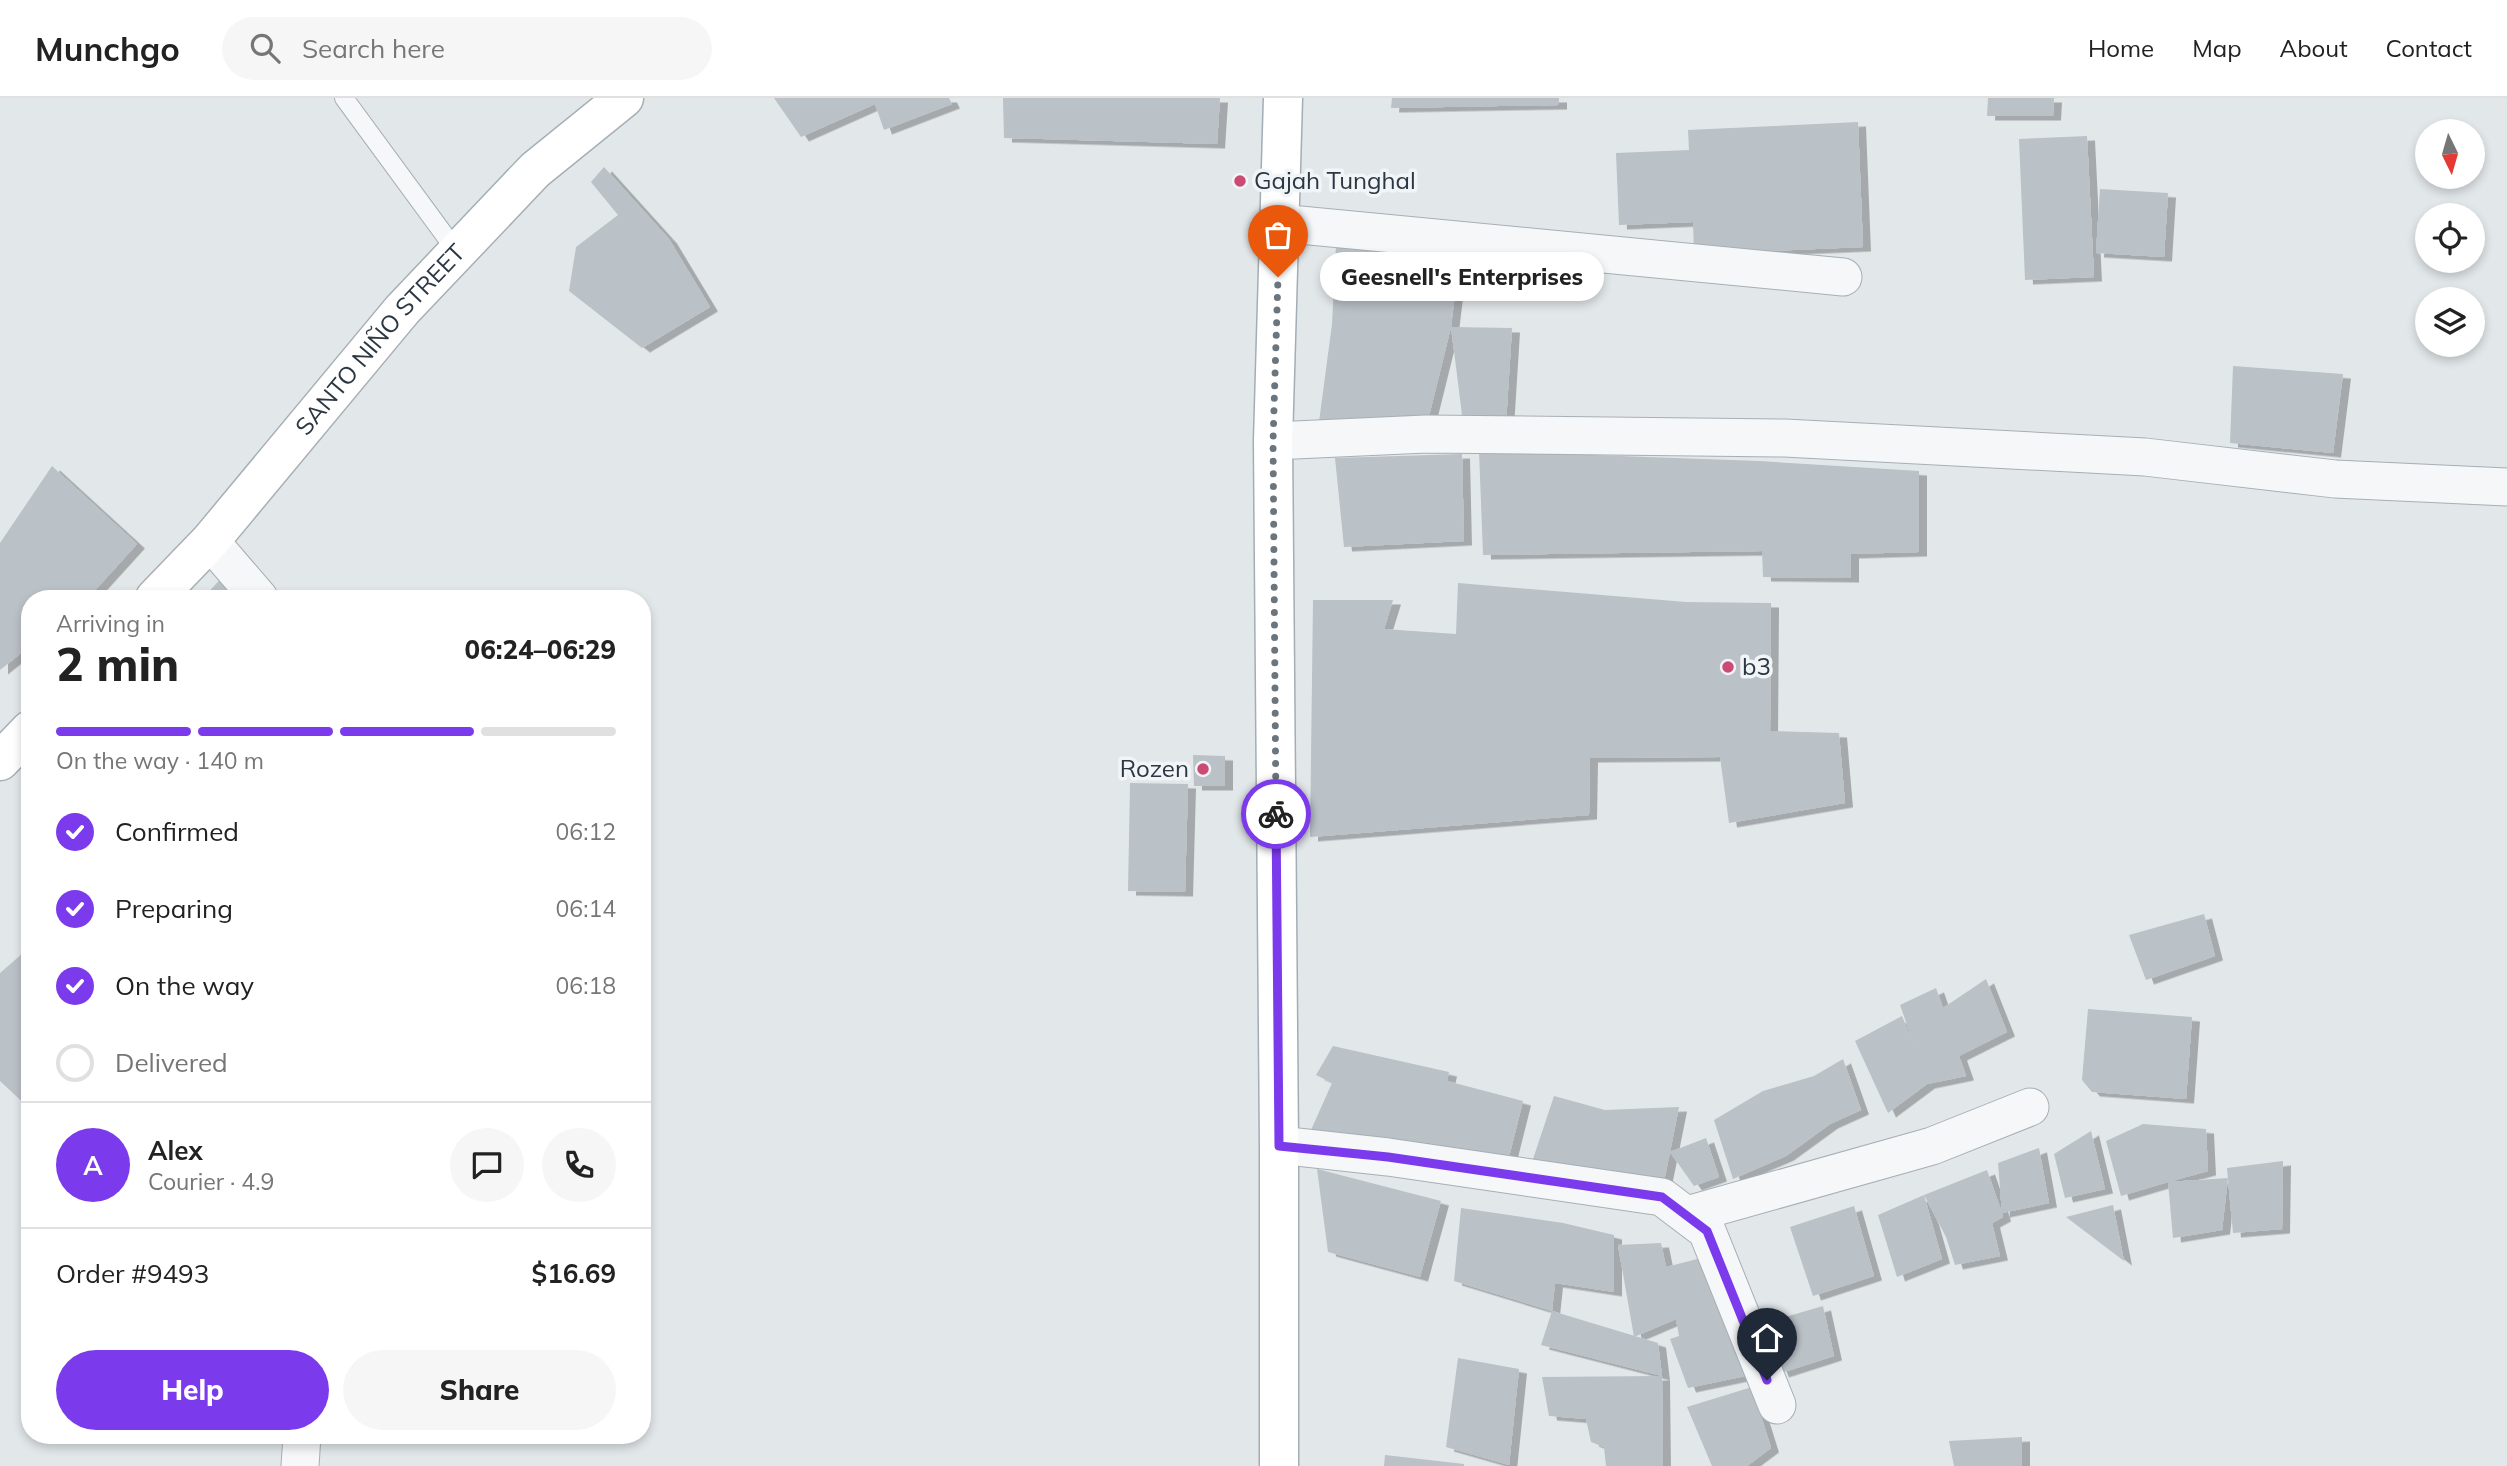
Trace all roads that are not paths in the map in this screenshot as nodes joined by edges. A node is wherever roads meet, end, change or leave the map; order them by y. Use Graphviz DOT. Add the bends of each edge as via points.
graph roads {
  1 [pos="344,98"];
  2 [pos="624,98"];
  3 [pos="1283,98"];
  4 [pos="1279,223"];
  5 [pos="457,252"];
  6 [pos="1843,277"];
  7 [pos="1273,441"];
  8 [pos="2507,487"];
  9 [pos="210,541"];
  10 [pos="163,590"];
  11 [pos="252,590"];
  12 [pos="21,739"];
  13 [pos="0,761"];
  14 [pos="2030,1107"];
  15 [pos="1279,1146"];
  16 [pos="1687,1215"];
  17 [pos="1777,1405"];
  18 [pos="301,1444"];
  19 [pos="300,1466"];
  20 [pos="1279,1466"];
  1 -- 5 [label="lane"];
  2 -- 5 [label="main road, SANTO NIÑO STREET" via="535,170"];
  3 -- 4 [label="main road"];
  4 -- 6 [label="street"];
  4 -- 7 [label="main road"];
  5 -- 9 [label="main road, SANTO NIÑO STREET" via="402,310"];
  7 -- 8 [label="street" via="1426,434 1785,438 2145,457 2335,479"];
  7 -- 15 [label="main road"];
  9 -- 10 [label="main road, SANTO NIÑO STREET"];
  9 -- 11 [label="street"];
  12 -- 13 [label="main road"];
  14 -- 16 [label="street" via="1933,1146"];
  15 -- 16 [label="street" via="1662,1197"];
  15 -- 20 [label="main road"];
  16 -- 17 [label="street" via="1707,1231"];
  18 -- 19 [label="street"];
}
